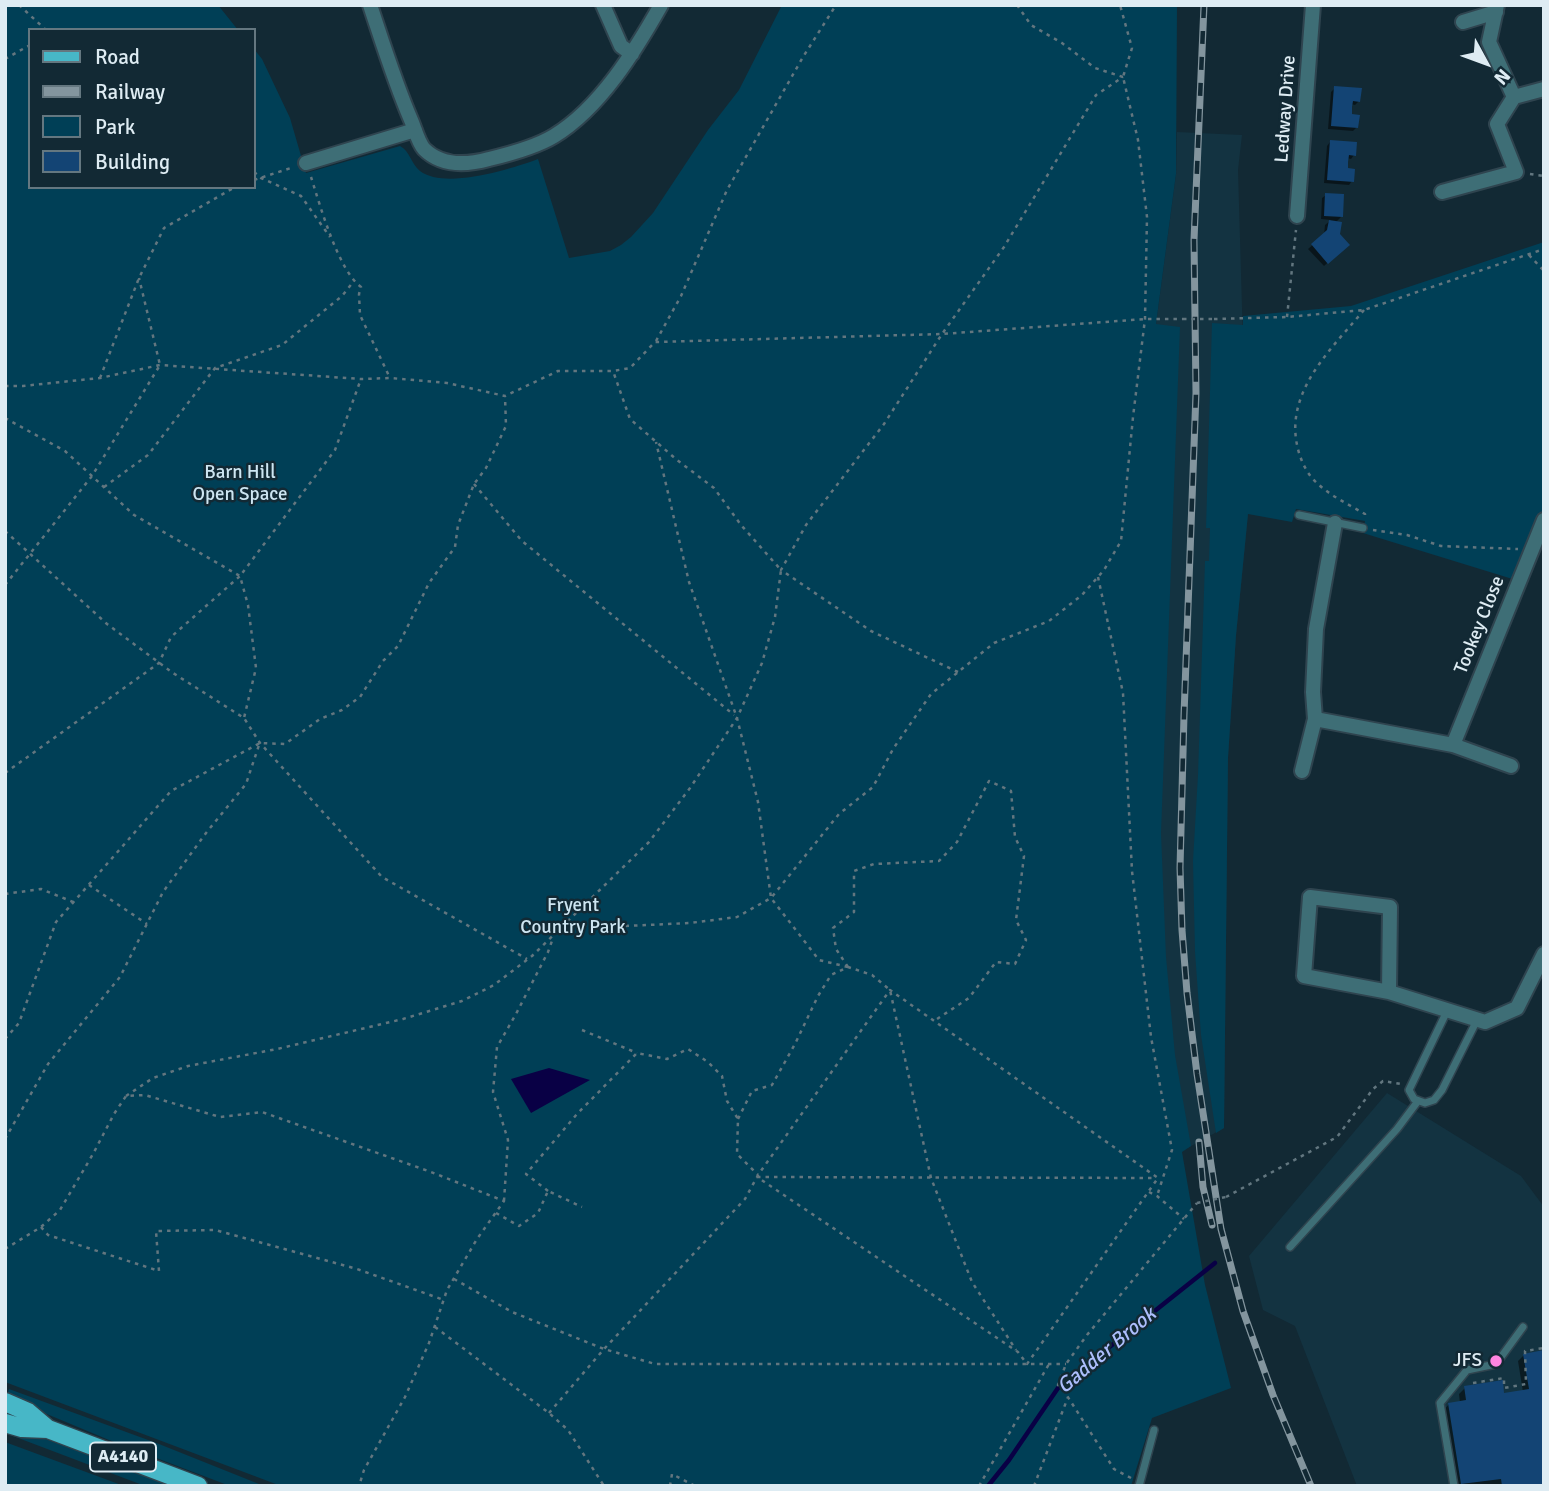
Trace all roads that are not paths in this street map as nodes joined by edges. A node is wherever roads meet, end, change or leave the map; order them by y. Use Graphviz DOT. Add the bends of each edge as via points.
graph roads {
  1 [pos="370,5"];
  2 [pos="603,5"];
  3 [pos="661,5"];
  4 [pos="1313,5"];
  5 [pos="1497,8"];
  6 [pos="1463,22"];
  7 [pos="632,54"];
  8 [pos="1544,89"];
  9 [pos="1514,97"];
  10 [pos="415,130"];
  11 [pos="306,163"];
  12 [pos="1442,192"];
  13 [pos="1297,216"];
  14 [pos="1299,515"];
  15 [pos="1544,520"];
  16 [pos="1335,523"];
  17 [pos="1363,528"];
  18 [pos="1315,719"];
  19 [pos="1453,745"];
  20 [pos="1511,766"];
  21 [pos="1302,771"];
  22 [pos="1544,954"];
  23 [pos="1390,992"];
  24 [pos="1447,1011"];
  25 [pos="1477,1020"];
  26 [pos="1418,1101"];
  27 [pos="1290,1247"];
  28 [pos="1523,1328"];
  29 [pos="5,1402"];
  30 [pos="5,1423"];
  31 [pos="48,1429"];
  32 [pos="1154,1430"];
  33 [pos="1140,1484"];
  34 [pos="198,1486"];
  35 [pos="1454,1486"];
  1 -- 10 [label="street"];
  2 -- 7 [label="street" via="621,46"];
  3 -- 7 [label="street"];
  4 -- 13 [label="street, Ledway Drive"];
  5 -- 6 [label="street"];
  5 -- 9 [label="street" via="1489,41"];
  7 -- 10 [label="street" via="573,123 552,138 511,153 453,163 434,158 422,147"];
  8 -- 9 [label="street"];
  9 -- 12 [label="street" via="1497,124 1516,172"];
  10 -- 11 [label="street"];
  14 -- 16 [label="lane"];
  15 -- 19 [label="street, Tookey Close"];
  16 -- 17 [label="lane"];
  16 -- 18 [label="street" via="1316,629"];
  18 -- 19 [label="street"];
  18 -- 21 [label="street"];
  19 -- 20 [label="street"];
  22 -- 25 [label="street" via="1517,1008 1485,1022"];
  23 -- 23 [label="street" via="1304,976 1310,897 1390,907"];
  23 -- 24 [label="street"];
  24 -- 25 [label="street"];
  24 -- 26 [label="lane" via="1410,1086"];
  25 -- 26 [label="lane" via="1442,1090 1434,1100"];
  26 -- 27 [label="lane"];
  28 -- 35 [label="lane" via="1496,1364 1467,1370 1440,1403"];
  29 -- 31 [label="main road, A4140" via="28,1412"];
  30 -- 31 [label="main road, A4140"];
  31 -- 34 [label="main road, A4140"];
  32 -- 33 [label="lane"];
}
